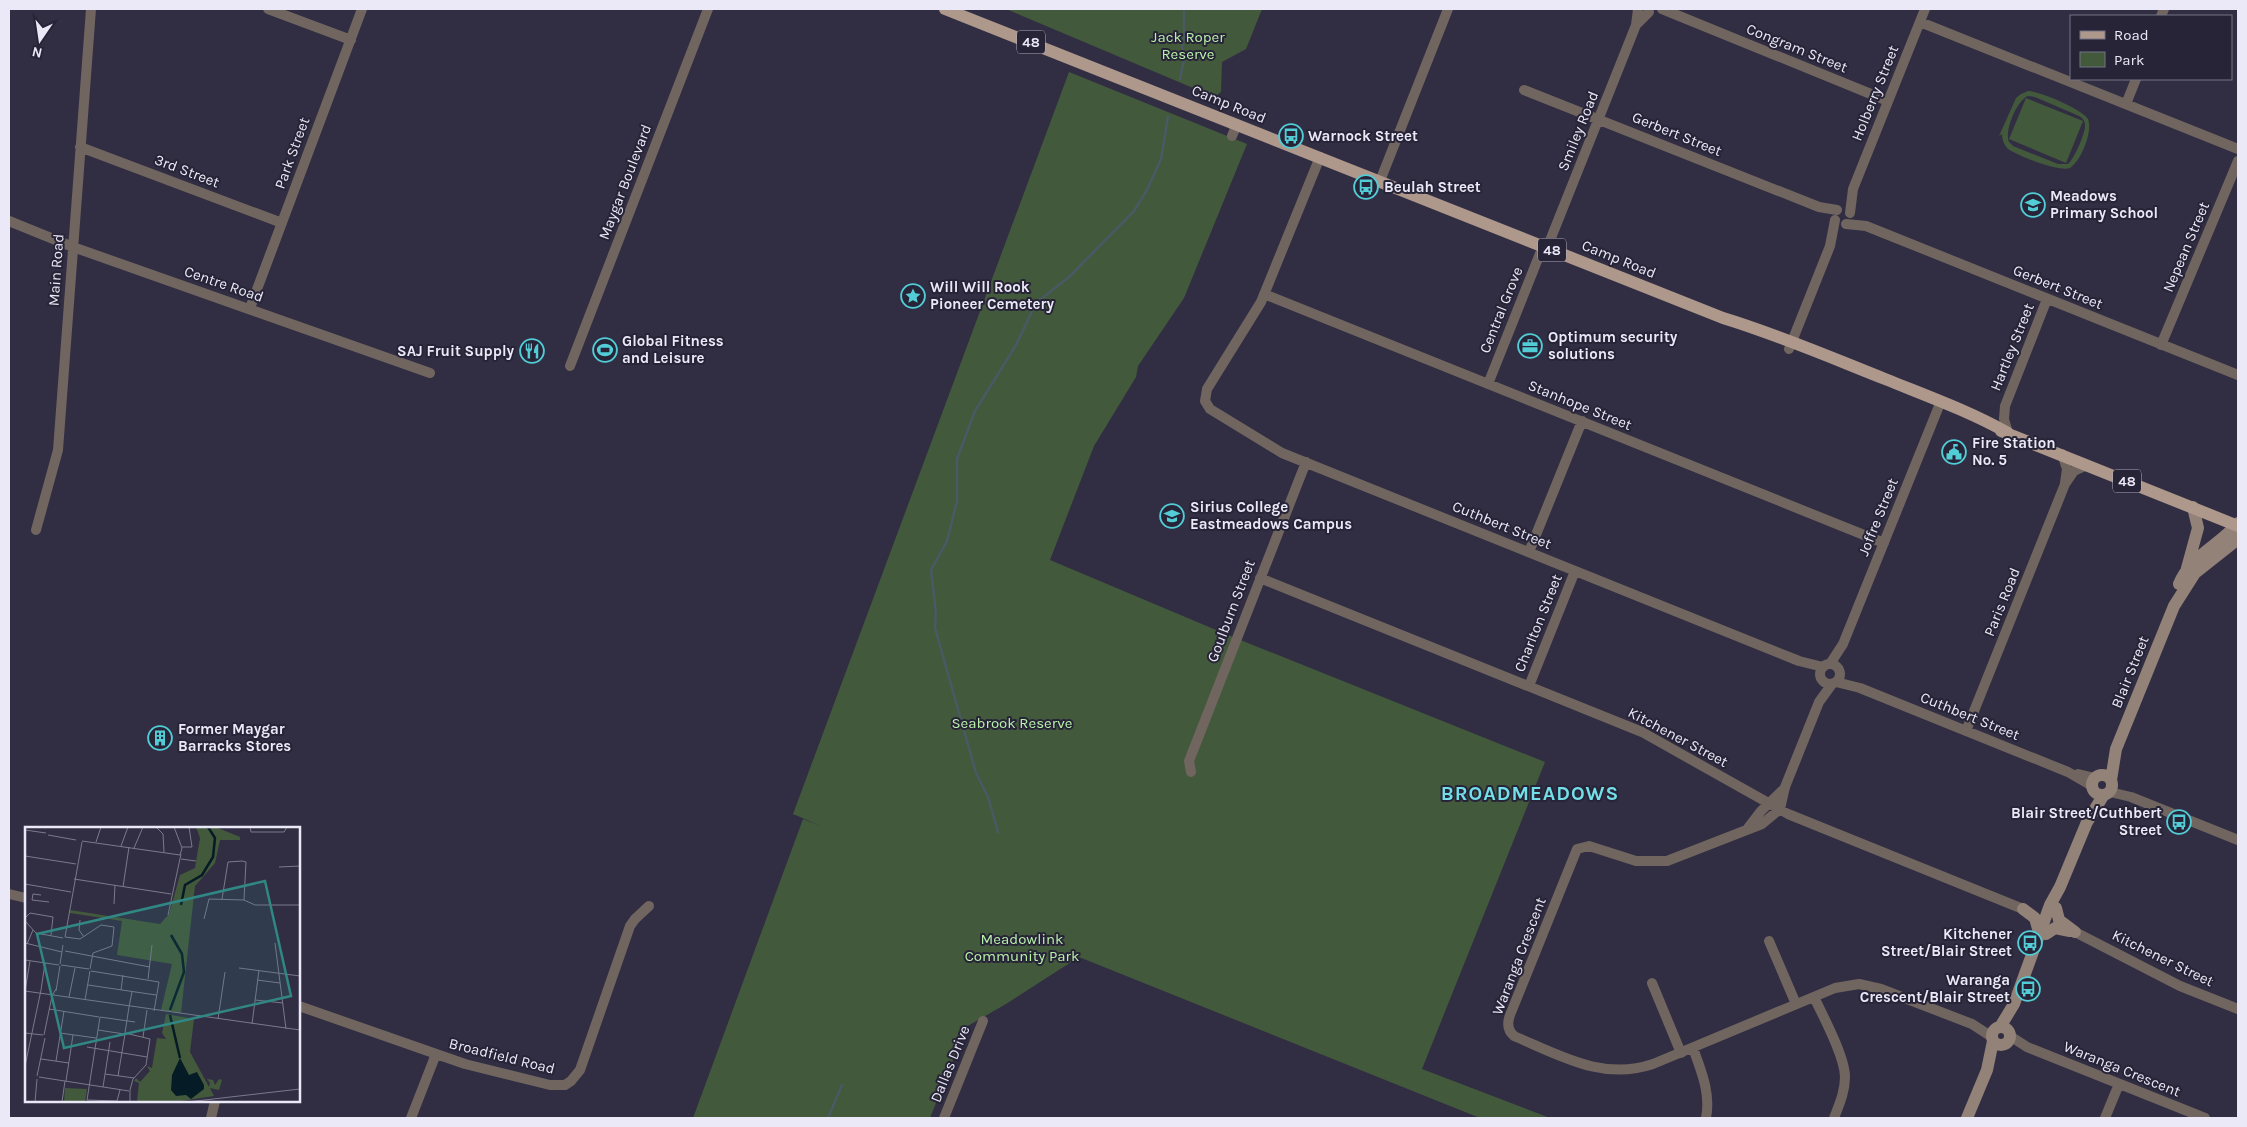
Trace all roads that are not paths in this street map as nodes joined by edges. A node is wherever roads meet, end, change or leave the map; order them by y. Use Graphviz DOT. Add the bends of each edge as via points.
graph roads {
  1 [pos="91,9"];
  2 [pos="268,9"];
  3 [pos="362,9"];
  4 [pos="945,9"];
  5 [pos="1448,9"];
  6 [pos="1925,9"];
  7 [pos="1646,10"];
  8 [pos="707,11"];
  9 [pos="1664,11"];
  10 [pos="1920,22"];
  11 [pos="351,40"];
  12 [pos="2136,80"];
  13 [pos="1524,90"];
  14 [pos="1888,101"];
  15 [pos="2126,104"];
  16 [pos="1598,119"];
  17 [pos="80,147"];
  18 [pos="2238,149"];
  19 [pos="1320,157"];
  20 [pos="2238,161"];
  21 [pos="1380,181"];
  22 [pos="1842,217"];
  23 [pos="9,221"];
  24 [pos="282,223"];
  25 [pos="73,247"];
  26 [pos="1545,247"];
  27 [pos="1264,294"];
  28 [pos="2048,299"];
  29 [pos="250,308"];
  30 [pos="1791,345"];
  31 [pos="2161,345"];
  32 [pos="570,366"];
  33 [pos="430,372"];
  34 [pos="2238,375"];
  35 [pos="1488,384"];
  36 [pos="1940,405"];
  37 [pos="2005,406"];
  38 [pos="1582,421"];
  39 [pos="1986,421"];
  40 [pos="2008,433"];
  41 [pos="2062,454"];
  42 [pos="1306,462"];
  43 [pos="2087,465"];
  44 [pos="2065,484"];
  45 [pos="2193,507"];
  46 [pos="2238,524"];
  47 [pos="36,530"];
  48 [pos="2238,538"];
  49 [pos="1884,543"];
  50 [pos="1529,552"];
  51 [pos="2187,568"];
  52 [pos="1575,571"];
  53 [pos="1260,578"];
  54 [pos="2174,606"];
  55 [pos="1830,674"];
  56 [pos="1529,686"];
  57 [pos="1966,731"];
  58 [pos="1191,772"];
  59 [pos="2102,785"];
  60 [pos="1785,788"];
  61 [pos="1769,804"];
  62 [pos="1780,809"];
  63 [pos="1747,829"];
  64 [pos="2238,839"];
  65 [pos="9,894"];
  66 [pos="25,898"];
  67 [pos="649,906"];
  68 [pos="2053,907"];
  69 [pos="2023,909"];
  70 [pos="2075,932"];
  71 [pos="2043,933"];
  72 [pos="1769,941"];
  73 [pos="1652,983"];
  74 [pos="1814,997"];
  75 [pos="1796,1004"];
  76 [pos="300,1006"];
  77 [pos="2238,1009"];
  78 [pos="983,1021"];
  79 [pos="2001,1036"];
  80 [pos="1693,1048"];
  81 [pos="1681,1053"];
  82 [pos="436,1054"];
  83 [pos="2119,1084"];
  84 [pos="215,1102"];
  85 [pos="211,1118"];
  86 [pos="411,1118"];
  87 [pos="944,1118"];
  88 [pos="1706,1118"];
  89 [pos="1834,1118"];
  90 [pos="1967,1118"];
  91 [pos="2105,1118"];
  92 [pos="2206,1118"];
  1 -- 17 [label="street, Main Road"];
  2 -- 11 [label="street"];
  3 -- 11 [label="street, Park Street"];
  4 -- 19 [label="main road, Camp Road / 48" via="1235,130"];
  5 -- 21 [label="street"];
  6 -- 10 [label="street, Holberry Street"];
  7 -- 9 [label="street, Congram Street"];
  7 -- 16 [label="street, Smiley Road" via="1636,25"];
  8 -- 32 [label="street, Maygar Boulevard"];
  9 -- 14 [label="street, Congram Street"];
  10 -- 14 [label="street, Holberry Street"];
  10 -- 15 [label="street"];
  11 -- 24 [label="street, Park Street"];
  12 -- 15 [label="street"];
  13 -- 16 [label="street, Gerbert Street"];
  14 -- 22 [label="street, Holberry Street"];
  15 -- 18 [label="street"];
  16 -- 22 [label="street, Gerbert Street"];
  16 -- 26 [label="street, Smiley Road"];
  17 -- 24 [label="street, 3rd Street"];
  17 -- 25 [label="street, Main Road"];
  19 -- 21 [label="main road, Camp Road / 48"];
  19 -- 27 [label="street"];
  20 -- 31 [label="street, Nepean Street"];
  21 -- 26 [label="main road, Camp Road / 48"];
  22 -- 28 [label="street, Gerbert Street"];
  22 -- 30 [label="street, Holberry Street"];
  23 -- 25 [label="street, Centre Road"];
  24 -- 29 [label="street, Park Street"];
  25 -- 29 [label="street, Centre Road"];
  25 -- 47 [label="street, Main Road" via="58,450"];
  26 -- 30 [label="main road, Camp Road / 48"];
  26 -- 35 [label="street, Central Grove"];
  27 -- 35 [label="street, Stanhope Street"];
  27 -- 42 [label="street, Cuthbert Street" via="1207,389 1205,401 1215,413 1264,444"];
  28 -- 31 [label="street, Gerbert Street"];
  28 -- 37 [label="street, Hartley Street"];
  29 -- 33 [label="street, Centre Road"];
  30 -- 36 [label="main road, Camp Road / 48"];
  31 -- 34 [label="street, Gerbert Street"];
  35 -- 38 [label="street, Stanhope Street"];
  36 -- 39 [label="main road, Camp Road / 48"];
  36 -- 40 [label="main road, Camp Road / 48"];
  36 -- 49 [label="street, Joffre Street"];
  37 -- 39 [label="street, Hartley Street" via="1997,416"];
  37 -- 40 [label="street, Hartley Street"];
  38 -- 49 [label="street, Stanhope Street"];
  38 -- 50 [label="street"];
  39 -- 40 [label="main road, Camp Road / 48"];
  40 -- 41 [label="main road, Camp Road / 48"];
  41 -- 43 [label="main road, Camp Road / 48"];
  41 -- 44 [label="street, Paris Road" via="2067,469"];
  42 -- 50 [label="street, Cuthbert Street"];
  42 -- 53 [label="street, Goulburn Street"];
  43 -- 44 [label="street, Paris Road" via="2074,471"];
  43 -- 45 [label="main road, Camp Road / 48"];
  44 -- 57 [label="street, Paris Road"];
  45 -- 46 [label="main road, Camp Road / 48"];
  45 -- 51 [label="street, Blair Street" via="2198,528"];
  46 -- 51 [label="street, Blair Street"];
  48 -- 54 [label="street, Blair Street" via="2194,573"];
  49 -- 55 [label="street, Joffre Street"];
  50 -- 52 [label="street, Cuthbert Street"];
  51 -- 54 [label="street, Blair Street" via="2178,584"];
  52 -- 55 [label="street, Cuthbert Street"];
  52 -- 56 [label="street, Charlton Street"];
  53 -- 56 [label="street, Kitchener Street"];
  53 -- 58 [label="street, Goulburn Street" via="1189,761"];
  54 -- 59 [label="street, Blair Street"];
  55 -- 57 [label="street, Cuthbert Street"];
  55 -- 60 [label="street, Joffre Street"];
  56 -- 61 [label="street, Kitchener Street" via="1642,732"];
  57 -- 59 [label="street, Cuthbert Street"];
  59 -- 64 [label="street, Cuthbert Street"];
  59 -- 68 [label="street, Blair Street"];
  60 -- 61 [label="street, Joffre Street"];
  60 -- 62 [label="street, Joffre Street"];
  61 -- 62 [label="street, Kitchener Street"];
  61 -- 63 [label="street, Waranga Crescent"];
  62 -- 63 [label="street, Waranga Crescent" via="1762,824"];
  62 -- 69 [label="street, Kitchener Street"];
  63 -- 81 [label="street, Waranga Crescent" via="1667,861 1636,861 1589,846 1577,850 1508,1020 1509,1030 1514,1036 1599,1069 1623,1072"];
  65 -- 66 [label="street"];
  67 -- 82 [label="street, Broadfield Road" via="630,926 580,1070 571,1081 565,1085 550,1085"];
  68 -- 69 [label="street" via="2042,911"];
  68 -- 70 [label="street" via="2059,920"];
  68 -- 71 [label="street, Blair Street"];
  69 -- 71 [label="street" via="2035,918"];
  70 -- 71 [label="street" via="2055,928"];
  70 -- 77 [label="street, Kitchener Street" via="2180,986"];
  71 -- 79 [label="street, Blair Street"];
  72 -- 75 [label="street"];
  73 -- 81 [label="street"];
  74 -- 75 [label="street, Waranga Crescent"];
  74 -- 79 [label="street, Waranga Crescent" via="1843,986 1866,984"];
  74 -- 89 [label="street" via="1845,1075 1842,1098"];
  75 -- 80 [label="street, Waranga Crescent"];
  76 -- 82 [label="street, Broadfield Road"];
  78 -- 87 [label="street, Dallas Drive"];
  79 -- 83 [label="street, Waranga Crescent"];
  79 -- 90 [label="street, Blair Street"];
  80 -- 81 [label="street, Waranga Crescent"];
  80 -- 88 [label="street" via="1706,1086"];
  82 -- 86 [label="street"];
  83 -- 91 [label="street"];
  83 -- 92 [label="street, Waranga Crescent"];
  84 -- 85 [label="street"];
}
